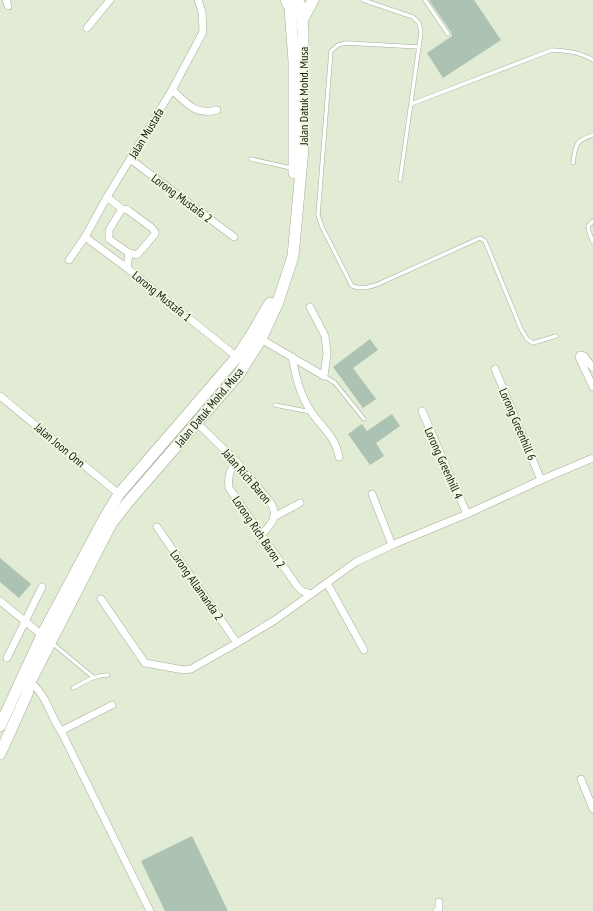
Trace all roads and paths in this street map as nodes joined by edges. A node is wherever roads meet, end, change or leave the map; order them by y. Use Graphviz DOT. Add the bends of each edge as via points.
graph roads {
  1 [pos="110,0"];
  2 [pos="198,0"];
  3 [pos="286,0"];
  4 [pos="297,0"];
  5 [pos="313,0"];
  6 [pos="363,0"];
  7 [pos="426,0"];
  8 [pos="302,21"];
  9 [pos="87,28"];
  10 [pos="448,34"];
  11 [pos="419,47"];
  12 [pos="593,60"];
  13 [pos="172,90"];
  14 [pos="411,104"];
  15 [pos="217,110"];
  16 [pos="593,135"];
  17 [pos="130,159"];
  18 [pos="251,159"];
  19 [pos="573,163"];
  20 [pos="294,169"];
  21 [pos="400,180"];
  22 [pos="107,197"];
  23 [pos="122,210"];
  24 [pos="593,221"];
  25 [pos="85,237"];
  26 [pos="234,237"];
  27 [pos="593,242"];
  28 [pos="129,253"];
  29 [pos="69,260"];
  30 [pos="127,268"];
  31 [pos="310,307"];
  32 [pos="556,336"];
  33 [pos="261,338"];
  34 [pos="237,357"];
  35 [pos="292,358"];
  36 [pos="593,368"];
  37 [pos="495,369"];
  38 [pos="324,376"];
  39 [pos="593,387"];
  40 [pos="0,396"];
  41 [pos="275,405"];
  42 [pos="422,411"];
  43 [pos="312,412"];
  44 [pos="364,419"];
  45 [pos="180,423"];
  46 [pos="197,423"];
  47 [pos="339,457"];
  48 [pos="593,458"];
  49 [pos="236,460"];
  50 [pos="541,480"];
  51 [pos="119,494"];
  52 [pos="372,494"];
  53 [pos="300,503"];
  54 [pos="467,514"];
  55 [pos="274,517"];
  56 [pos="157,527"];
  57 [pos="262,534"];
  58 [pos="392,545"];
  59 [pos="327,583"];
  60 [pos="42,586"];
  61 [pos="311,594"];
  62 [pos="101,599"];
  63 [pos="0,601"];
  64 [pos="26,622"];
  65 [pos="42,635"];
  66 [pos="51,642"];
  67 [pos="237,643"];
  68 [pos="364,650"];
  69 [pos="7,658"];
  70 [pos="108,675"];
  71 [pos="93,677"];
  72 [pos="30,682"];
  73 [pos="73,688"];
  74 [pos="112,705"];
  75 [pos="0,726"];
  76 [pos="61,731"];
  77 [pos="0,754"];
  78 [pos="580,779"];
  79 [pos="593,809"];
  80 [pos="439,902"];
  81 [pos="150,911"];
  82 [pos="437,911"];
  1 -- 9 [label="street"];
  2 -- 13 [label="street, Jalan Mustafa" via="202,12 203,32"];
  3 -- 20 [label="main road, Jalan Datuk Mohd. Musa" via="290,8 294,62"];
  4 -- 8 [label="main road, Jalan Datuk Mohd. Musa"];
  5 -- 8 [label="main road"];
  6 -- 11 [label="lane" via="414,17 421,32"];
  7 -- 10 [label="lane"];
  8 -- 33 [label="main road, Jalan Datuk Mohd. Musa" via="303,149 293,256 278,302"];
  11 -- 14 [label="lane"];
  11 -- 32 [label="lane" via="346,43 331,51 318,215 322,227 352,286 359,289 376,285 480,238 485,241 527,339 533,342"];
  12 -- 14 [label="lane" via="568,51 552,50"];
  13 -- 15 [label="street" via="197,111 206,113"];
  13 -- 17 [label="street, Jalan Mustafa"];
  14 -- 21 [label="lane"];
  16 -- 19 [label="lane" via="581,139 576,145"];
  17 -- 22 [label="street, Jalan Mustafa"];
  17 -- 26 [label="street, Lorong Mustafa 2"];
  18 -- 20 [label="lane"];
  20 -- 34 [label="main road, Jalan Datuk Mohd. Musa" via="285,257 272,299"];
  22 -- 23 [label="street"];
  22 -- 25 [label="street, Jalan Mustafa"];
  23 -- 28 [label="street" via="109,230 108,237"];
  23 -- 28 [label="street" via="130,211 155,232 137,255"];
  24 -- 27 [label="lane" via="588,226"];
  25 -- 29 [label="street, Jalan Mustafa"];
  25 -- 30 [label="street, Lorong Mustafa 1"];
  28 -- 30 [label="street"];
  30 -- 34 [label="street, Lorong Mustafa 1"];
  31 -- 38 [label="street" via="325,336 327,353"];
  33 -- 35 [label="street"];
  33 -- 46 [label="main road, Jalan Datuk Mohd. Musa" via="239,374"];
  34 -- 45 [label="main road, Jalan Datuk Mohd. Musa"];
  35 -- 38 [label="street"];
  35 -- 43 [label="street" via="300,391"];
  36 -- 39 [label="street" via="584,356 580,355"];
  37 -- 50 [label="street, Lorong Greenhill 6"];
  38 -- 44 [label="lane" via="335,383"];
  40 -- 51 [label="street, Jalan Joon Onn"];
  41 -- 43 [label="lane"];
  42 -- 54 [label="street, Lorong Greenhill 4"];
  43 -- 47 [label="street" via="338,447"];
  45 -- 46 [label="main road" via="192,420"];
  45 -- 51 [label="main road, Jalan Datuk Mohd. Musa"];
  46 -- 49 [label="street, Jalan Rich Baron"];
  46 -- 66 [label="main road, Jalan Datuk Mohd. Musa" via="111,524"];
  48 -- 50 [label="street"];
  49 -- 55 [label="street, Jalan Rich Baron" via="271,503"];
  49 -- 57 [label="street, Lorong Rich Baron 2" via="228,474 229,488"];
  50 -- 54 [label="street"];
  51 -- 65 [label="main road, Jalan Datuk Mohd. Musa"];
  52 -- 58 [label="street"];
  53 -- 55 [label="street"];
  54 -- 58 [label="street"];
  55 -- 57 [label="street, Jalan Rich Baron"];
  56 -- 67 [label="street, Lorong Allamanda 2"];
  57 -- 61 [label="street, Lorong Rich Baron 2" via="297,586"];
  58 -- 59 [label="street" via="356,562"];
  59 -- 61 [label="street"];
  59 -- 68 [label="street"];
  60 -- 64 [label="street"];
  61 -- 67 [label="street"];
  62 -- 67 [label="street" via="145,663 184,670"];
  63 -- 64 [label="street"];
  64 -- 65 [label="street"];
  64 -- 69 [label="street"];
  65 -- 75 [label="main road, Jalan Datuk Mohd. Musa"];
  66 -- 71 [label="lane"];
  66 -- 72 [label="main road, Jalan Datuk Mohd. Musa"];
  70 -- 71 [label="lane"];
  71 -- 73 [label="lane"];
  72 -- 76 [label="street" via="42,693"];
  72 -- 77 [label="main road, Jalan Datuk Mohd. Musa"];
  74 -- 76 [label="street"];
  76 -- 81 [label="street"];
  78 -- 79 [label="street"];
  80 -- 82 [label="street"];
}
